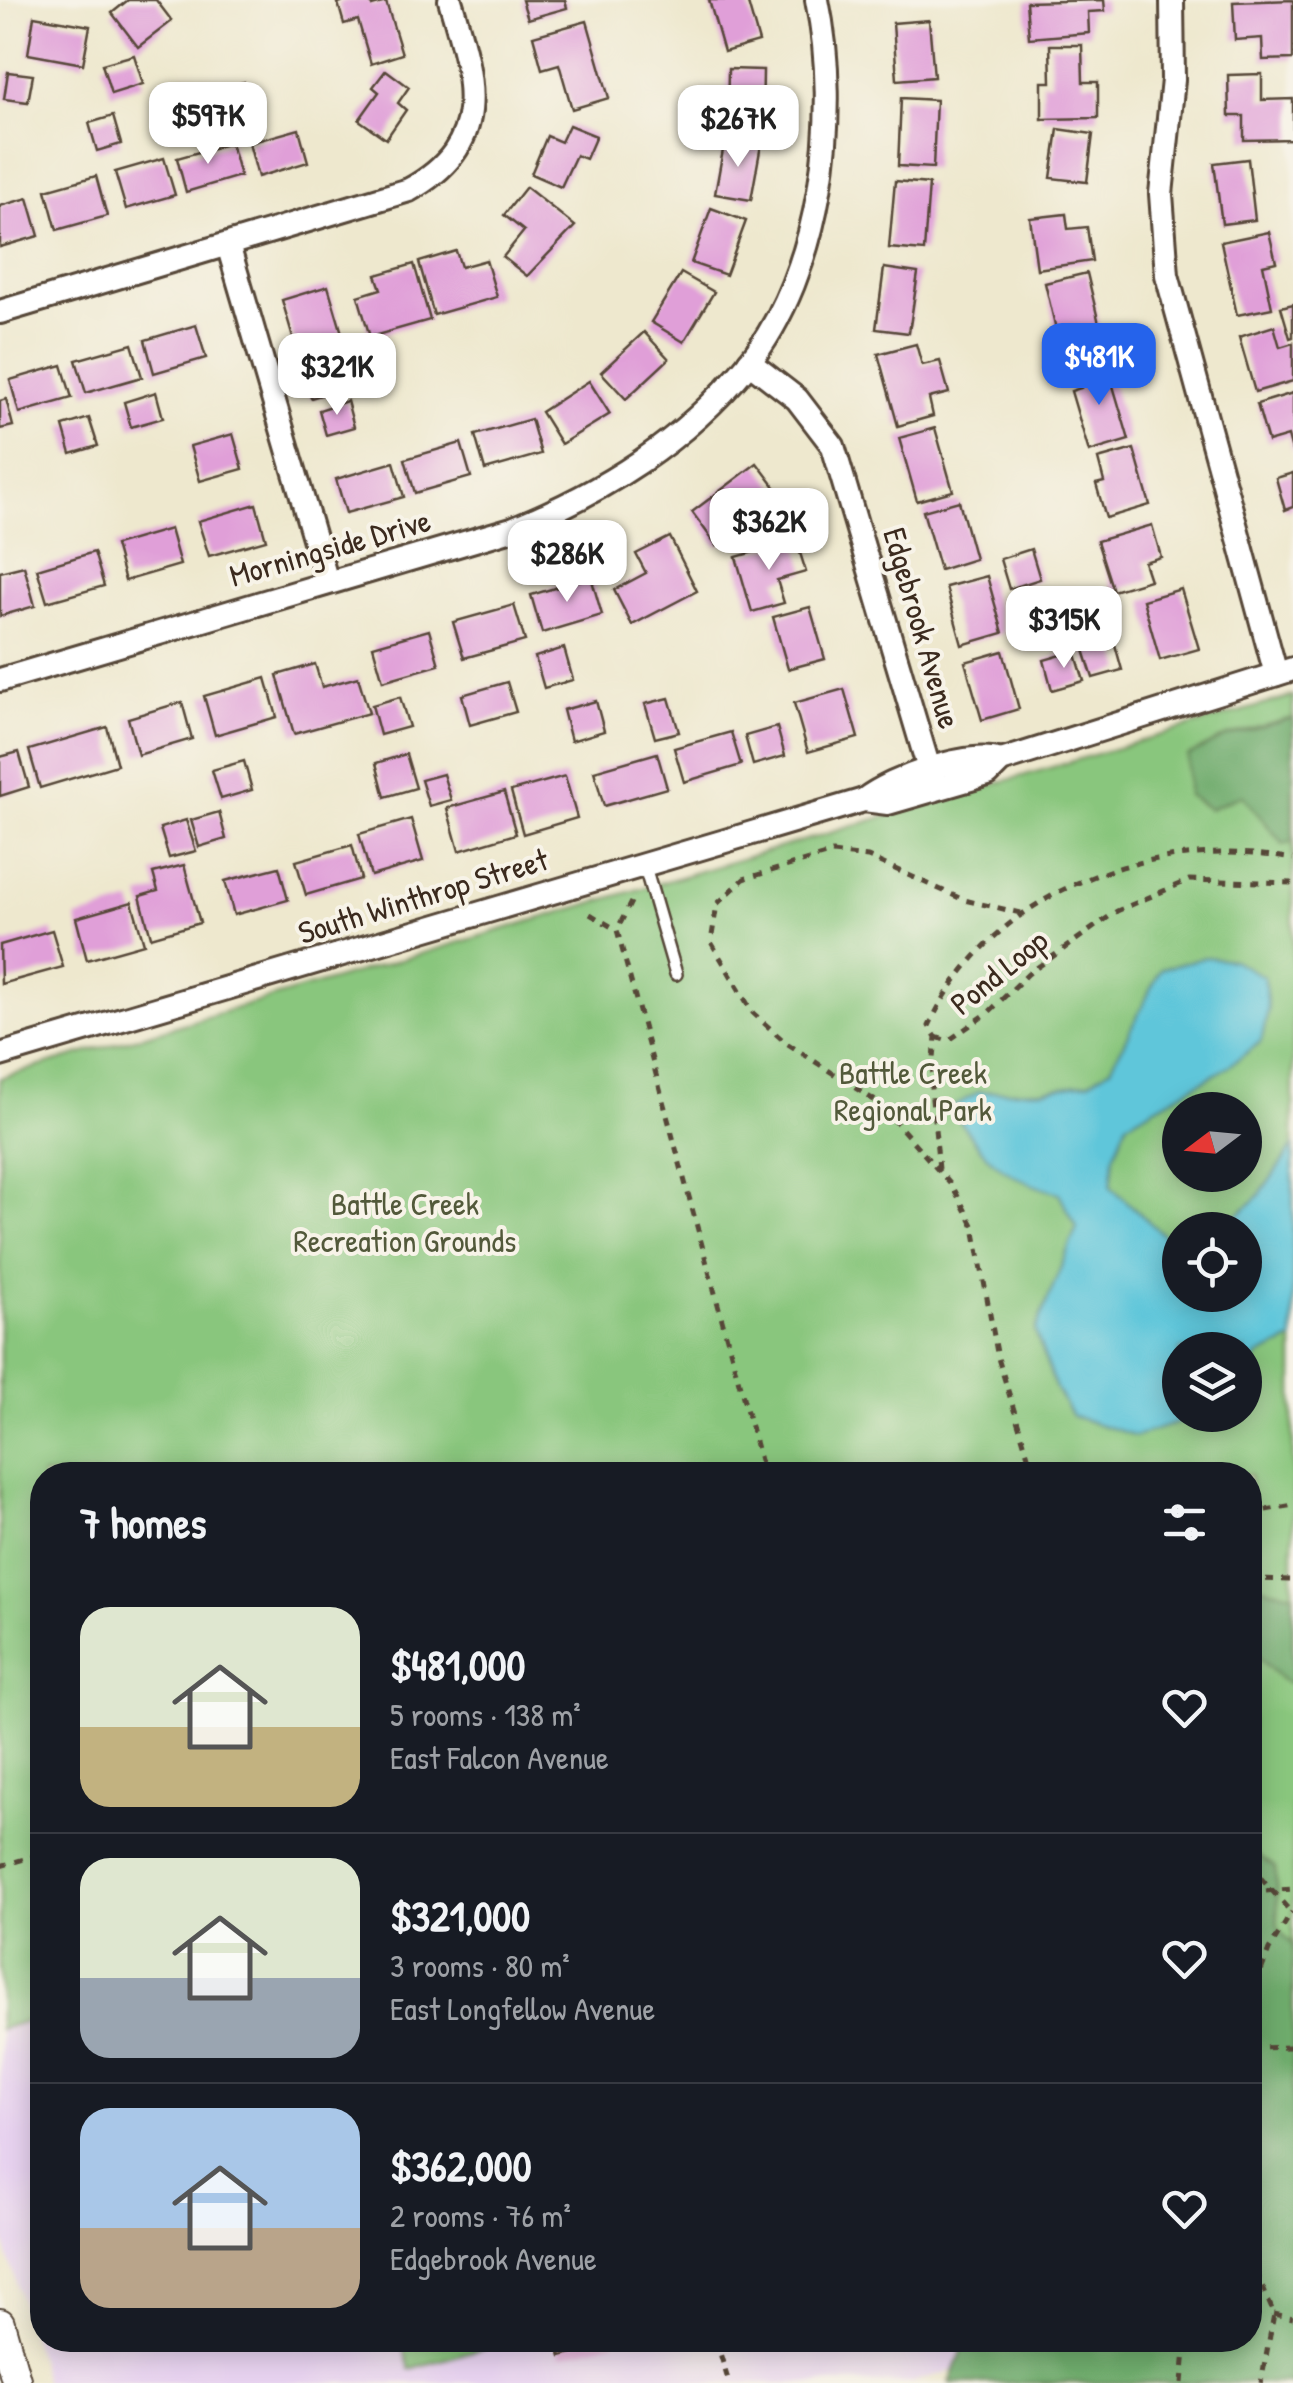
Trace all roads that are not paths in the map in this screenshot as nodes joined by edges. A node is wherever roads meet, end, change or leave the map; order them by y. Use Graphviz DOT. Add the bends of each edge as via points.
graph roads {
  1 [pos="450,0"];
  2 [pos="817,0"];
  3 [pos="1172,0"];
  4 [pos="228,244"];
  5 [pos="0,312"];
  6 [pos="749,362"];
  7 [pos="327,582"];
  8 [pos="1285,672"];
  9 [pos="0,680"];
  10 [pos="933,780"];
  11 [pos="644,864"];
  12 [pos="676,974"];
  13 [pos="0,1055"];
  14 [pos="0,2324"];
  15 [pos="17,2383"];
  1 -- 4 [label="street" via="472,74 471,114 462,141 434,176 409,190"];
  2 -- 6 [label="street" via="829,81 822,184 784,300"];
  3 -- 8 [label="street" via="1173,80 1162,194 1167,275"];
  4 -- 5 [label="street"];
  4 -- 7 [label="street"];
  6 -- 7 [label="street, Morningside Drive" via="666,444 570,505 512,529"];
  6 -- 10 [label="street, Edgebrook Avenue" via="797,399 833,446"];
  7 -- 9 [label="street, Morningside Drive"];
  8 -- 10 [label="street, South Winthrop Street" via="1000,761 988,774"];
  10 -- 11 [label="street, South Winthrop Street" via="888,802 864,800"];
  11 -- 12 [label="lane"];
  11 -- 13 [label="street, South Winthrop Street"];
  14 -- 15 [label="street"];
}
